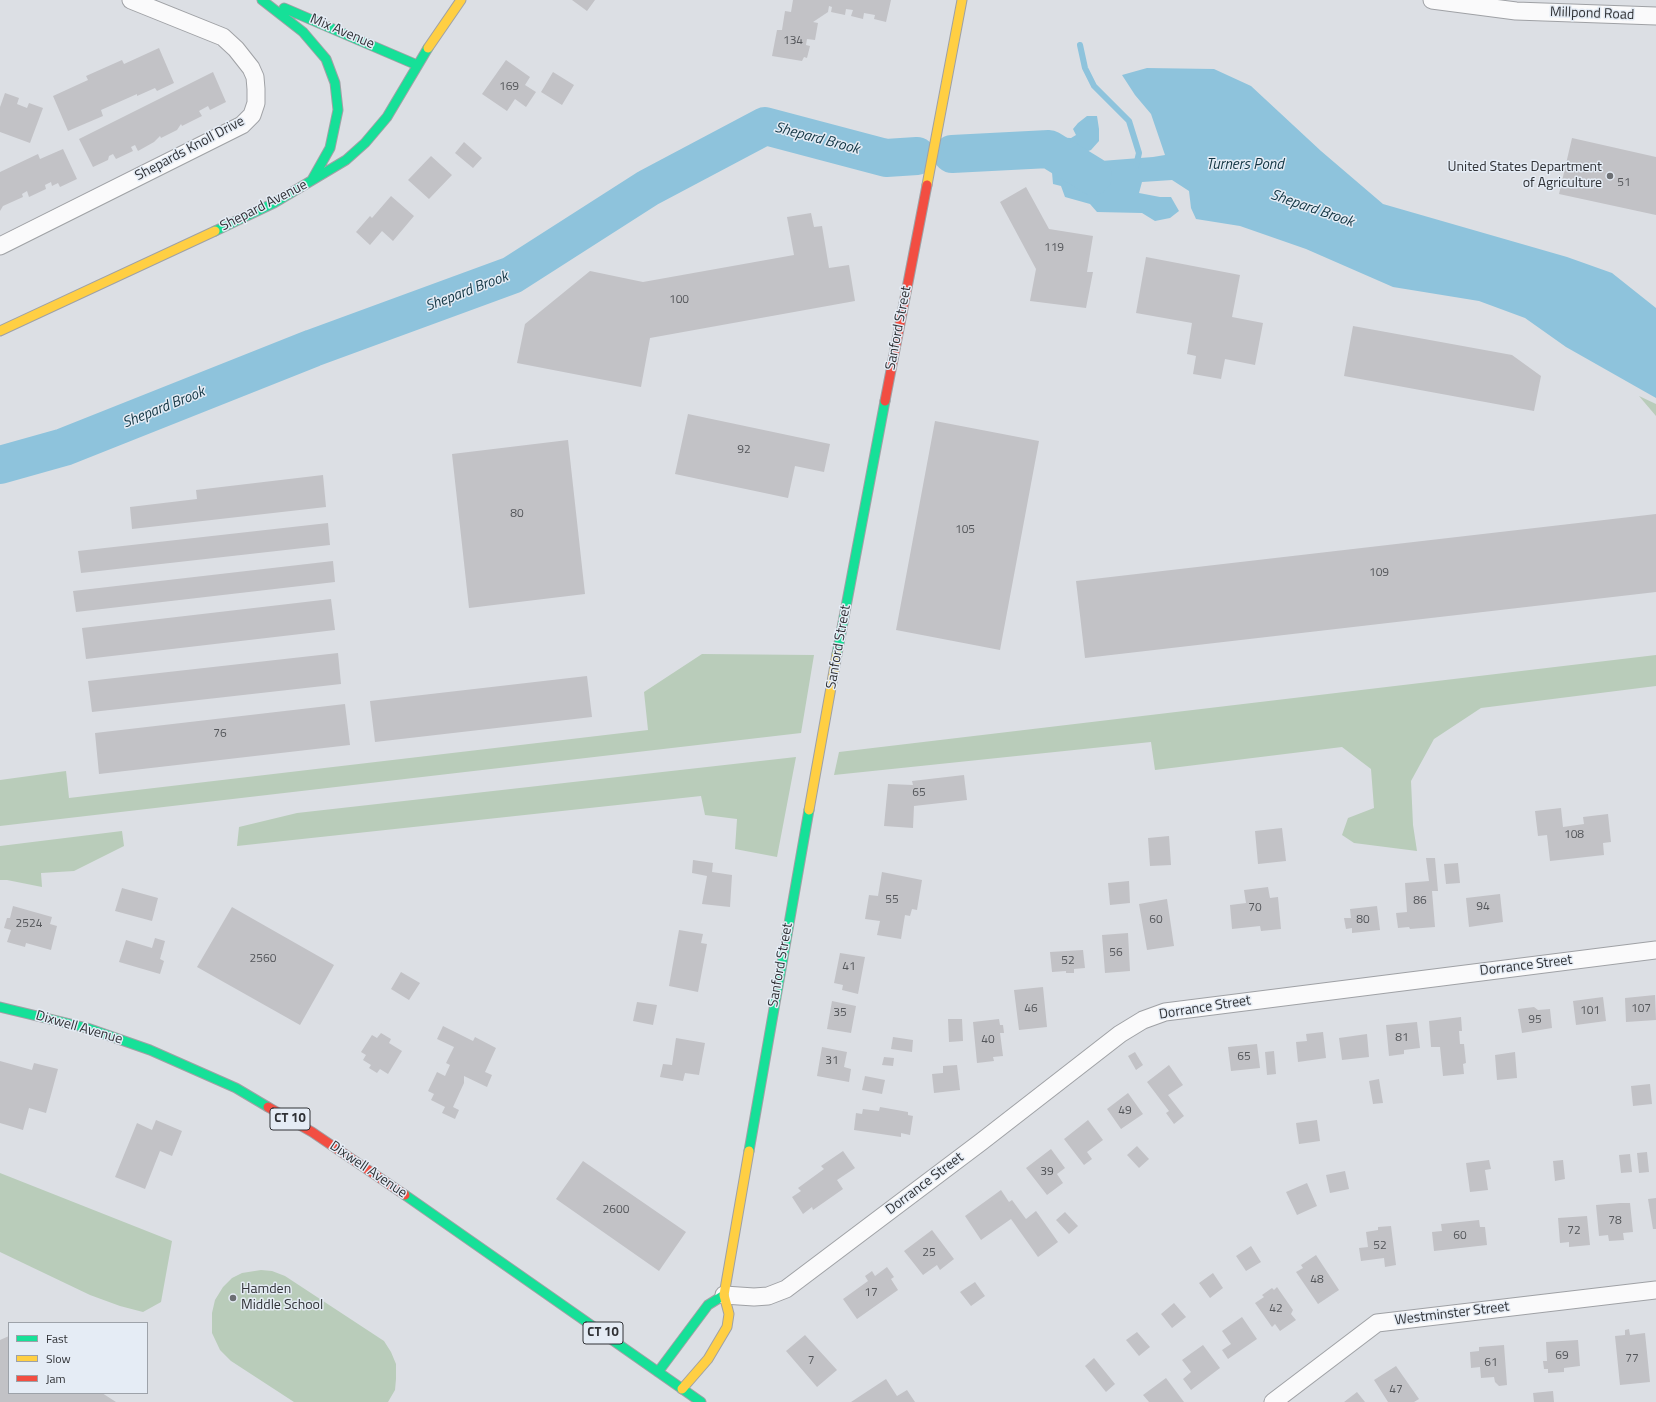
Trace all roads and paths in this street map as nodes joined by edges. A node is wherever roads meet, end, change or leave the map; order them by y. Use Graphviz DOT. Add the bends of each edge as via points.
graph roads {
  1 [pos="131,0"];
  2 [pos="262,0"];
  3 [pos="266,0"];
  4 [pos="461,0"];
  5 [pos="962,0"];
  6 [pos="1432,0"];
  7 [pos="1656,16"];
  8 [pos="417,65"];
  9 [pos="312,182"];
  10 [pos="0,246"];
  11 [pos="0,331"];
  12 [pos="1656,950"];
  13 [pos="0,1008"];
  14 [pos="1656,1290"];
  15 [pos="724,1295"];
  16 [pos="658,1372"];
  17 [pos="682,1389"];
  18 [pos="701,1402"];
  19 [pos="1273,1402"];
  1 -- 10 [label="street, Shepards Knoll Drive" via="223,37 236,49 255,77 256,103 252,115 242,125"];
  2 -- 9 [label="street" via="303,32 326,59 335,83 338,110 330,148"];
  3 -- 8 [label="street, Mix Avenue"];
  4 -- 8 [label="street, Shepard Avenue"];
  5 -- 15 [label="street, Sanford Street" via="836,660"];
  6 -- 7 [label="street, Millpond Road" via="1516,11"];
  8 -- 9 [label="street, Shepard Avenue" via="387,117 365,143 346,160"];
  9 -- 11 [label="street, Shepard Avenue" via="274,203"];
  12 -- 15 [label="street, Dorrance Street" via="1158,1014 1120,1034 786,1289 768,1296"];
  13 -- 16 [label="street, Dixwell Avenue / CT 10" via="86,1028 150,1050 236,1088 312,1132 376,1174"];
  14 -- 19 [label="street, Westminster Street" via="1377,1323"];
  15 -- 16 [label="street" via="708,1305"];
  15 -- 17 [label="street, Sanford Street" via="729,1314 726,1327 708,1359"];
  16 -- 17 [label="street, Dixwell Avenue / CT 10"];
  17 -- 18 [label="street, Dixwell Avenue / CT 10"];
}
